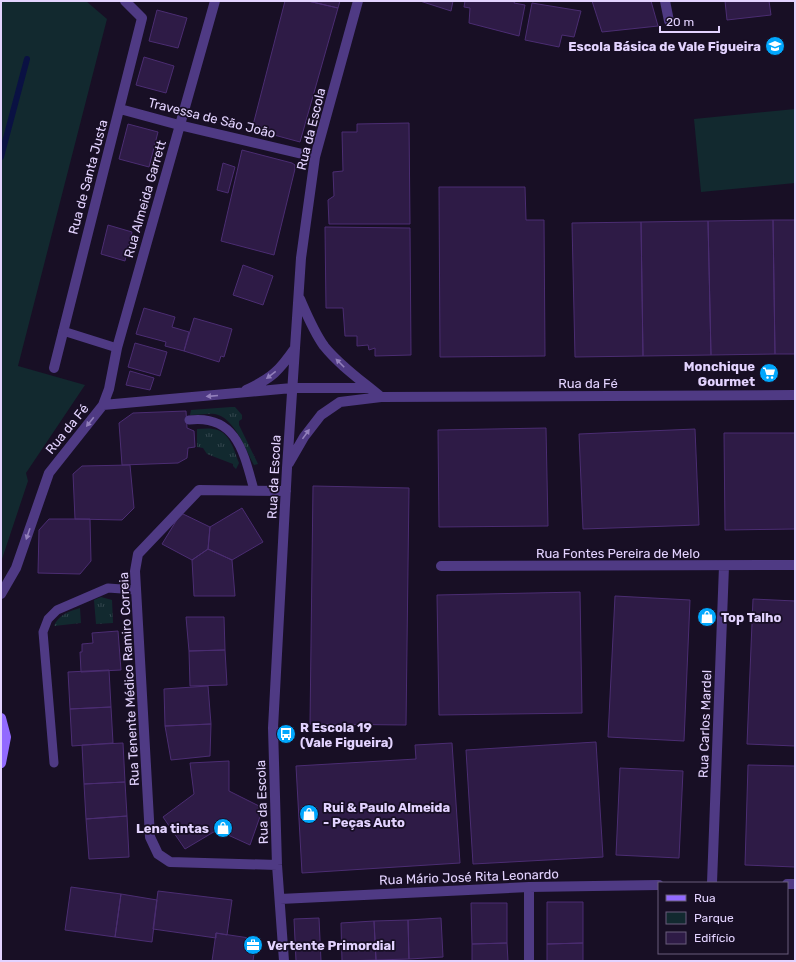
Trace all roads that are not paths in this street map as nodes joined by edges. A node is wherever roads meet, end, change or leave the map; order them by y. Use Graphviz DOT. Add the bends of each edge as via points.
graph roads {
  1 [pos="125,1"];
  2 [pos="215,1"];
  3 [pos="358,1"];
  4 [pos="665,1"];
  5 [pos="669,22"];
  6 [pos="120,108"];
  7 [pos="179,125"];
  8 [pos="314,157"];
  9 [pos="299,298"];
  10 [pos="63,331"];
  11 [pos="296,346"];
  12 [pos="117,348"];
  13 [pos="54,368"];
  14 [pos="292,388"];
  15 [pos="370,388"];
  16 [pos="237,393"];
  17 [pos="795,395"];
  18 [pos="381,397"];
  19 [pos="103,406"];
  20 [pos="189,420"];
  21 [pos="287,468"];
  22 [pos="254,490"];
  23 [pos="286,491"];
  24 [pos="795,565"];
  25 [pos="441,566"];
  26 [pos="724,566"];
  27 [pos="136,590"];
  28 [pos="1,594"];
  29 [pos="1,718"];
  30 [pos="2,752"];
  31 [pos="1,763"];
  32 [pos="54,763"];
  33 [pos="277,865"];
  34 [pos="712,882"];
  35 [pos="658,885"];
  36 [pos="529,887"];
  37 [pos="280,899"];
  38 [pos="284,961"];
  39 [pos="530,961"];
  1 -- 6 [label="street, Rua de Santa Justa" via="142,18"];
  2 -- 7 [label="street, Rua Almeida Garrett"];
  3 -- 8 [label="street, Rua da Escola"];
  4 -- 5 [label="street"];
  6 -- 7 [label="street, Travessa de São João"];
  6 -- 10 [label="street, Rua de Santa Justa"];
  7 -- 8 [label="street, Travessa de São João"];
  7 -- 12 [label="street, Rua Almeida Garrett"];
  8 -- 9 [label="street, Rua da Escola" via="301,258"];
  9 -- 11 [label="street, Rua da Escola"];
  15 -- 9 [label="street, one-way" via="342,365 324,345"];
  10 -- 12 [label="lane"];
  10 -- 13 [label="street, Rua de Santa Justa"];
  11 -- 14 [label="street, Rua da Escola"];
  11 -- 16 [label="street, Rua da Fé, one-way" via="281,368 268,379"];
  12 -- 19 [label="street, Rua Almeida Garrett"];
  14 -- 15 [label="street, Rua da Fé"];
  14 -- 16 [label="street, Rua da Fé"];
  14 -- 21 [label="street, Rua da Escola"];
  15 -- 18 [label="street"];
  16 -- 19 [label="street, Rua da Fé, one-way"];
  17 -- 18 [label="street, Rua da Fé"];
  21 -- 18 [label="street, Rua da Fé, one-way" via="304,437 321,415 340,402"];
  19 -- 28 [label="street, Rua da Fé, one-way" via="49,473 16,568"];
  20 -- 22 [label="lane" via="199,419 227,428 237,440 245,458"];
  21 -- 23 [label="street, Rua da Escola"];
  22 -- 23 [label="street, Rua Tenente Médico Ramiro Correia"];
  22 -- 27 [label="street, Rua Tenente Médico Ramiro Correia" via="199,490 138,554 135,570"];
  23 -- 33 [label="street, Rua da Escola" via="273,728"];
  24 -- 26 [label="street, Rua Fontes Pereira de Melo"];
  25 -- 26 [label="street, Rua Fontes Pereira de Melo"];
  26 -- 34 [label="street, Rua Carlos Mardel"];
  27 -- 32 [label="lane" via="108,588 57,610 48,619 44,632"];
  27 -- 33 [label="street, Rua Tenente Médico Ramiro Correia" via="150,837 158,854 170,862"];
  29 -- 30 [label="street" via="6,737"];
  30 -- 31 [label="street"];
  33 -- 37 [label="street, Rua da Escola"];
  35 -- 36 [label="street, Rua Mário José Rita Leonardo"];
  36 -- 37 [label="street, Rua Mário José Rita Leonardo"];
  36 -- 39 [label="street"];
  37 -- 38 [label="street, Rua da Escola"];
}
